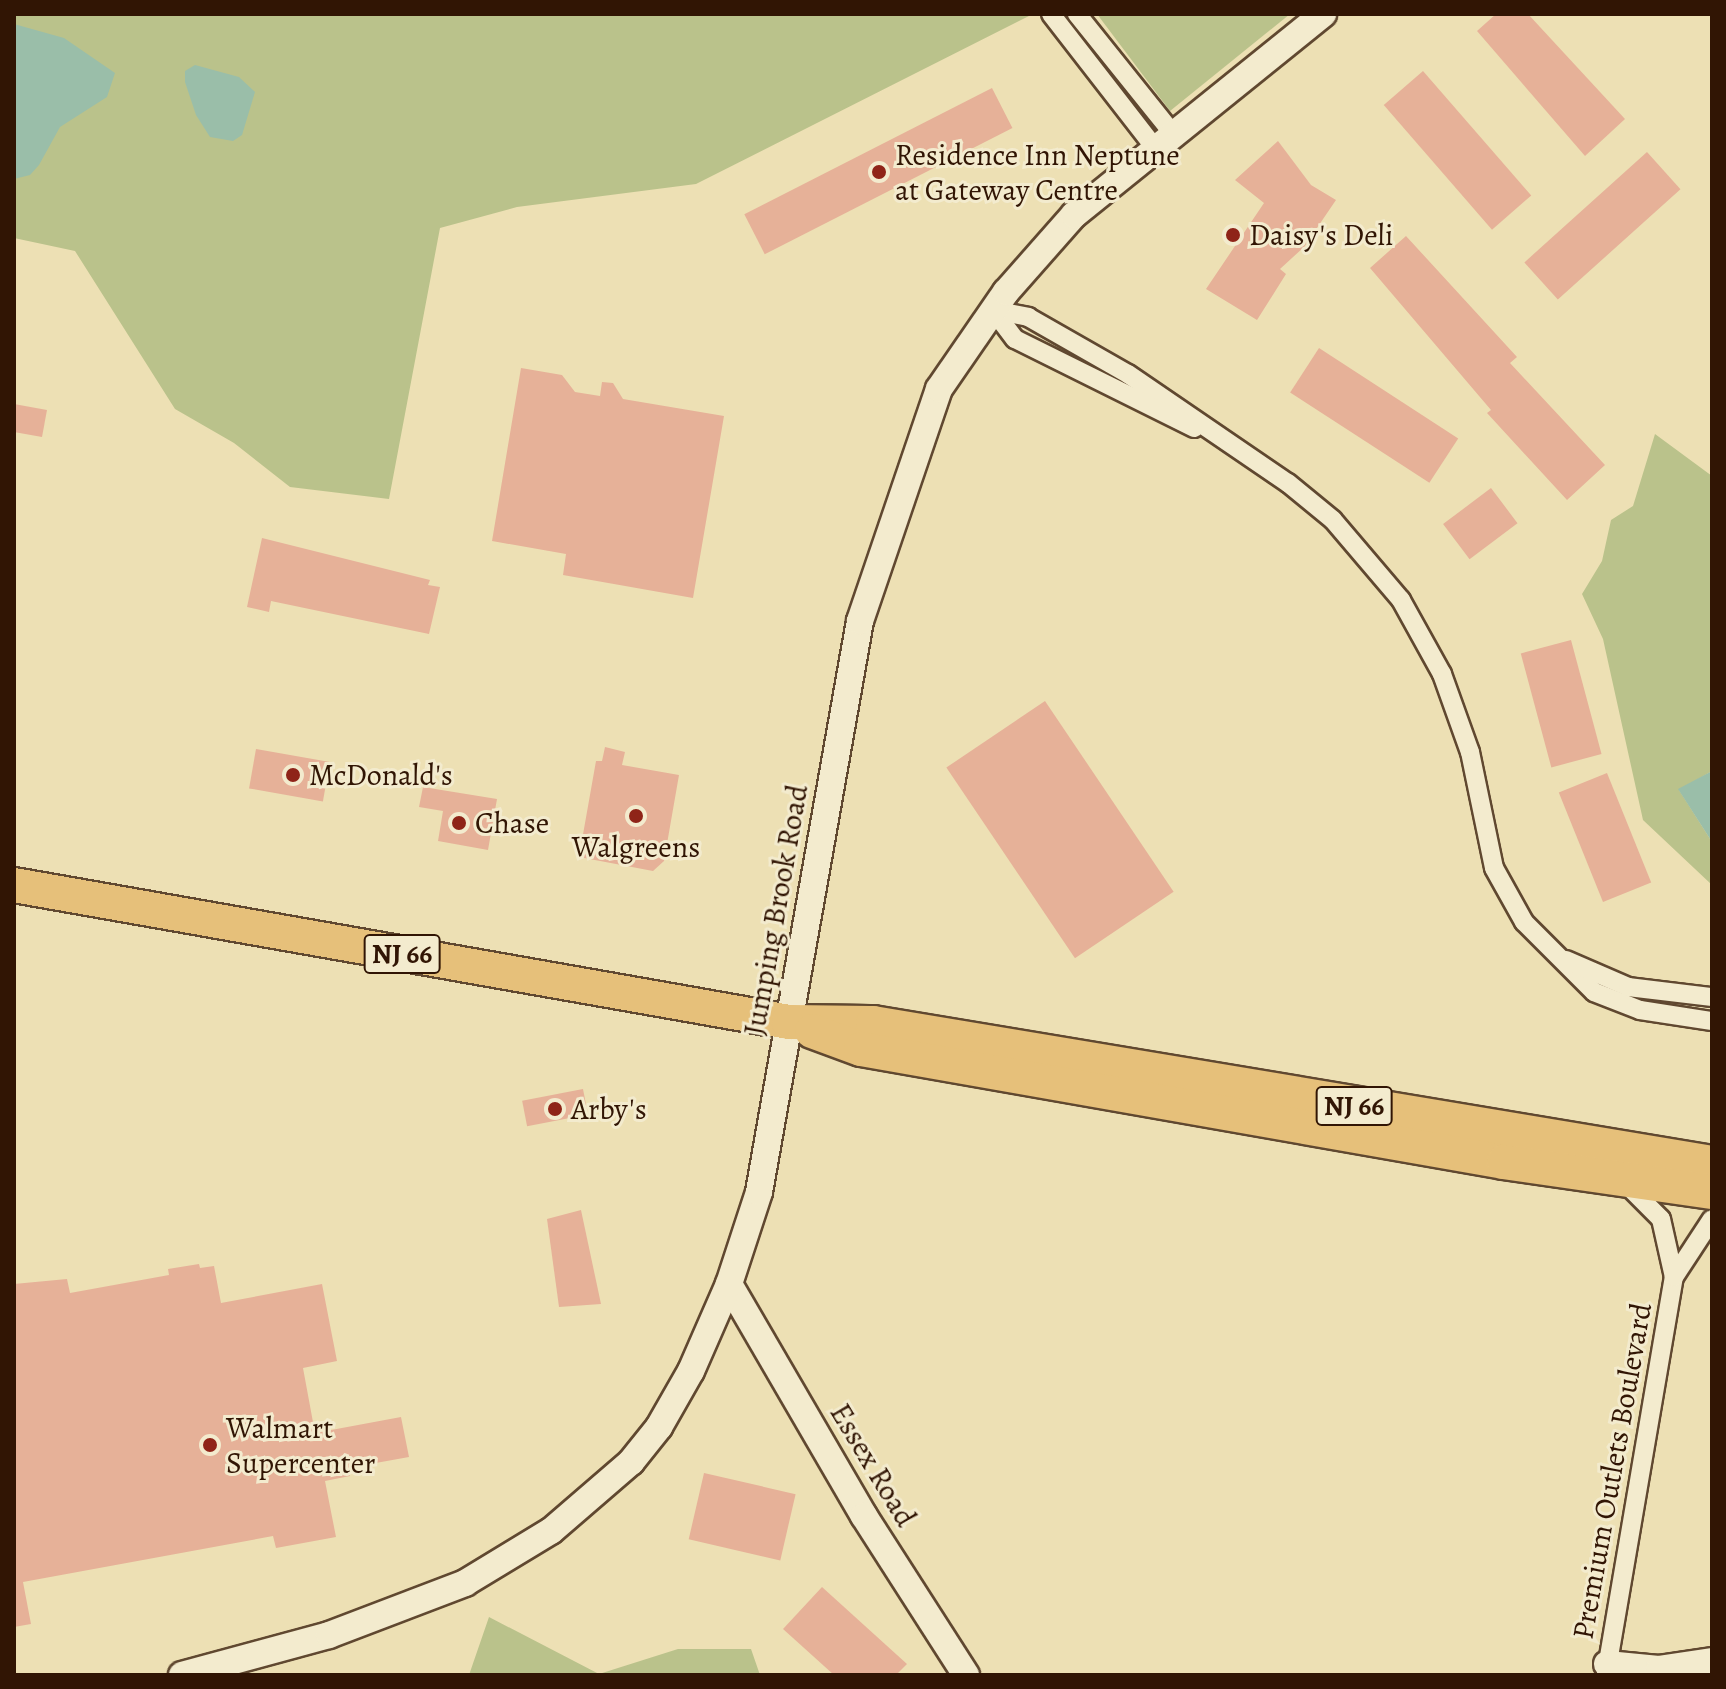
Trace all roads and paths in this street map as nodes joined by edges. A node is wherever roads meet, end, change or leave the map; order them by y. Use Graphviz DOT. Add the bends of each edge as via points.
graph roads {
  1 [pos="1051,14"];
  2 [pos="1323,14"];
  3 [pos="1081,18"];
  4 [pos="1066,35"];
  5 [pos="1164,141"];
  6 [pos="993,310"];
  7 [pos="14,885"];
  8 [pos="1550,952"];
  9 [pos="1712,997"];
  10 [pos="1712,1021"];
  11 [pos="789,1022"];
  12 [pos="1712,1163"];
  13 [pos="1621,1180"];
  14 [pos="1712,1192"];
  15 [pos="1712,1219"];
  16 [pos="1674,1277"];
  17 [pos="729,1284"];
  18 [pos="1712,1661"];
  19 [pos="1606,1669"];
  20 [pos="182,1675"];
  21 [pos="966,1675"];
  1 -- 4 [label="street"];
  2 -- 5 [label="street, Jumping Brook Road"];
  3 -- 4 [label="street"];
  3 -- 5 [label="street"];
  4 -- 5 [label="street"];
  5 -- 6 [label="street, Jumping Brook Road" via="1067,222"];
  6 -- 8 [label="street" via="1028,317 1144,384 1333,520 1401,600 1457,713 1502,887"];
  6 -- 11 [label="street, Jumping Brook Road" via="934,401 867,594"];
  7 -- 11 [label="highway, NJ 66"];
  8 -- 9 [label="street" via="1628,987"];
  8 -- 10 [label="street" via="1581,984 1608,999 1656,1014"];
  11 -- 12 [label="highway, NJ 66" via="873,1023"];
  11 -- 13 [label="highway, NJ 66" via="861,1049"];
  11 -- 17 [label="street, Jumping Brook Road" via="759,1192"];
  13 -- 14 [label="highway, NJ 66"];
  13 -- 16 [label="street, Premium Outlets Boulevard" via="1661,1219"];
  15 -- 16 [label="street, Premium Outlets Boulevard"];
  16 -- 19 [label="street, Premium Outlets Boulevard"];
  17 -- 20 [label="street, Jumping Brook Road" via="691,1371 659,1427 631,1462 551,1531 501,1564 427,1599 329,1635"];
  17 -- 21 [label="street, Essex Road" via="864,1516"];
  18 -- 19 [label="street"];
}
